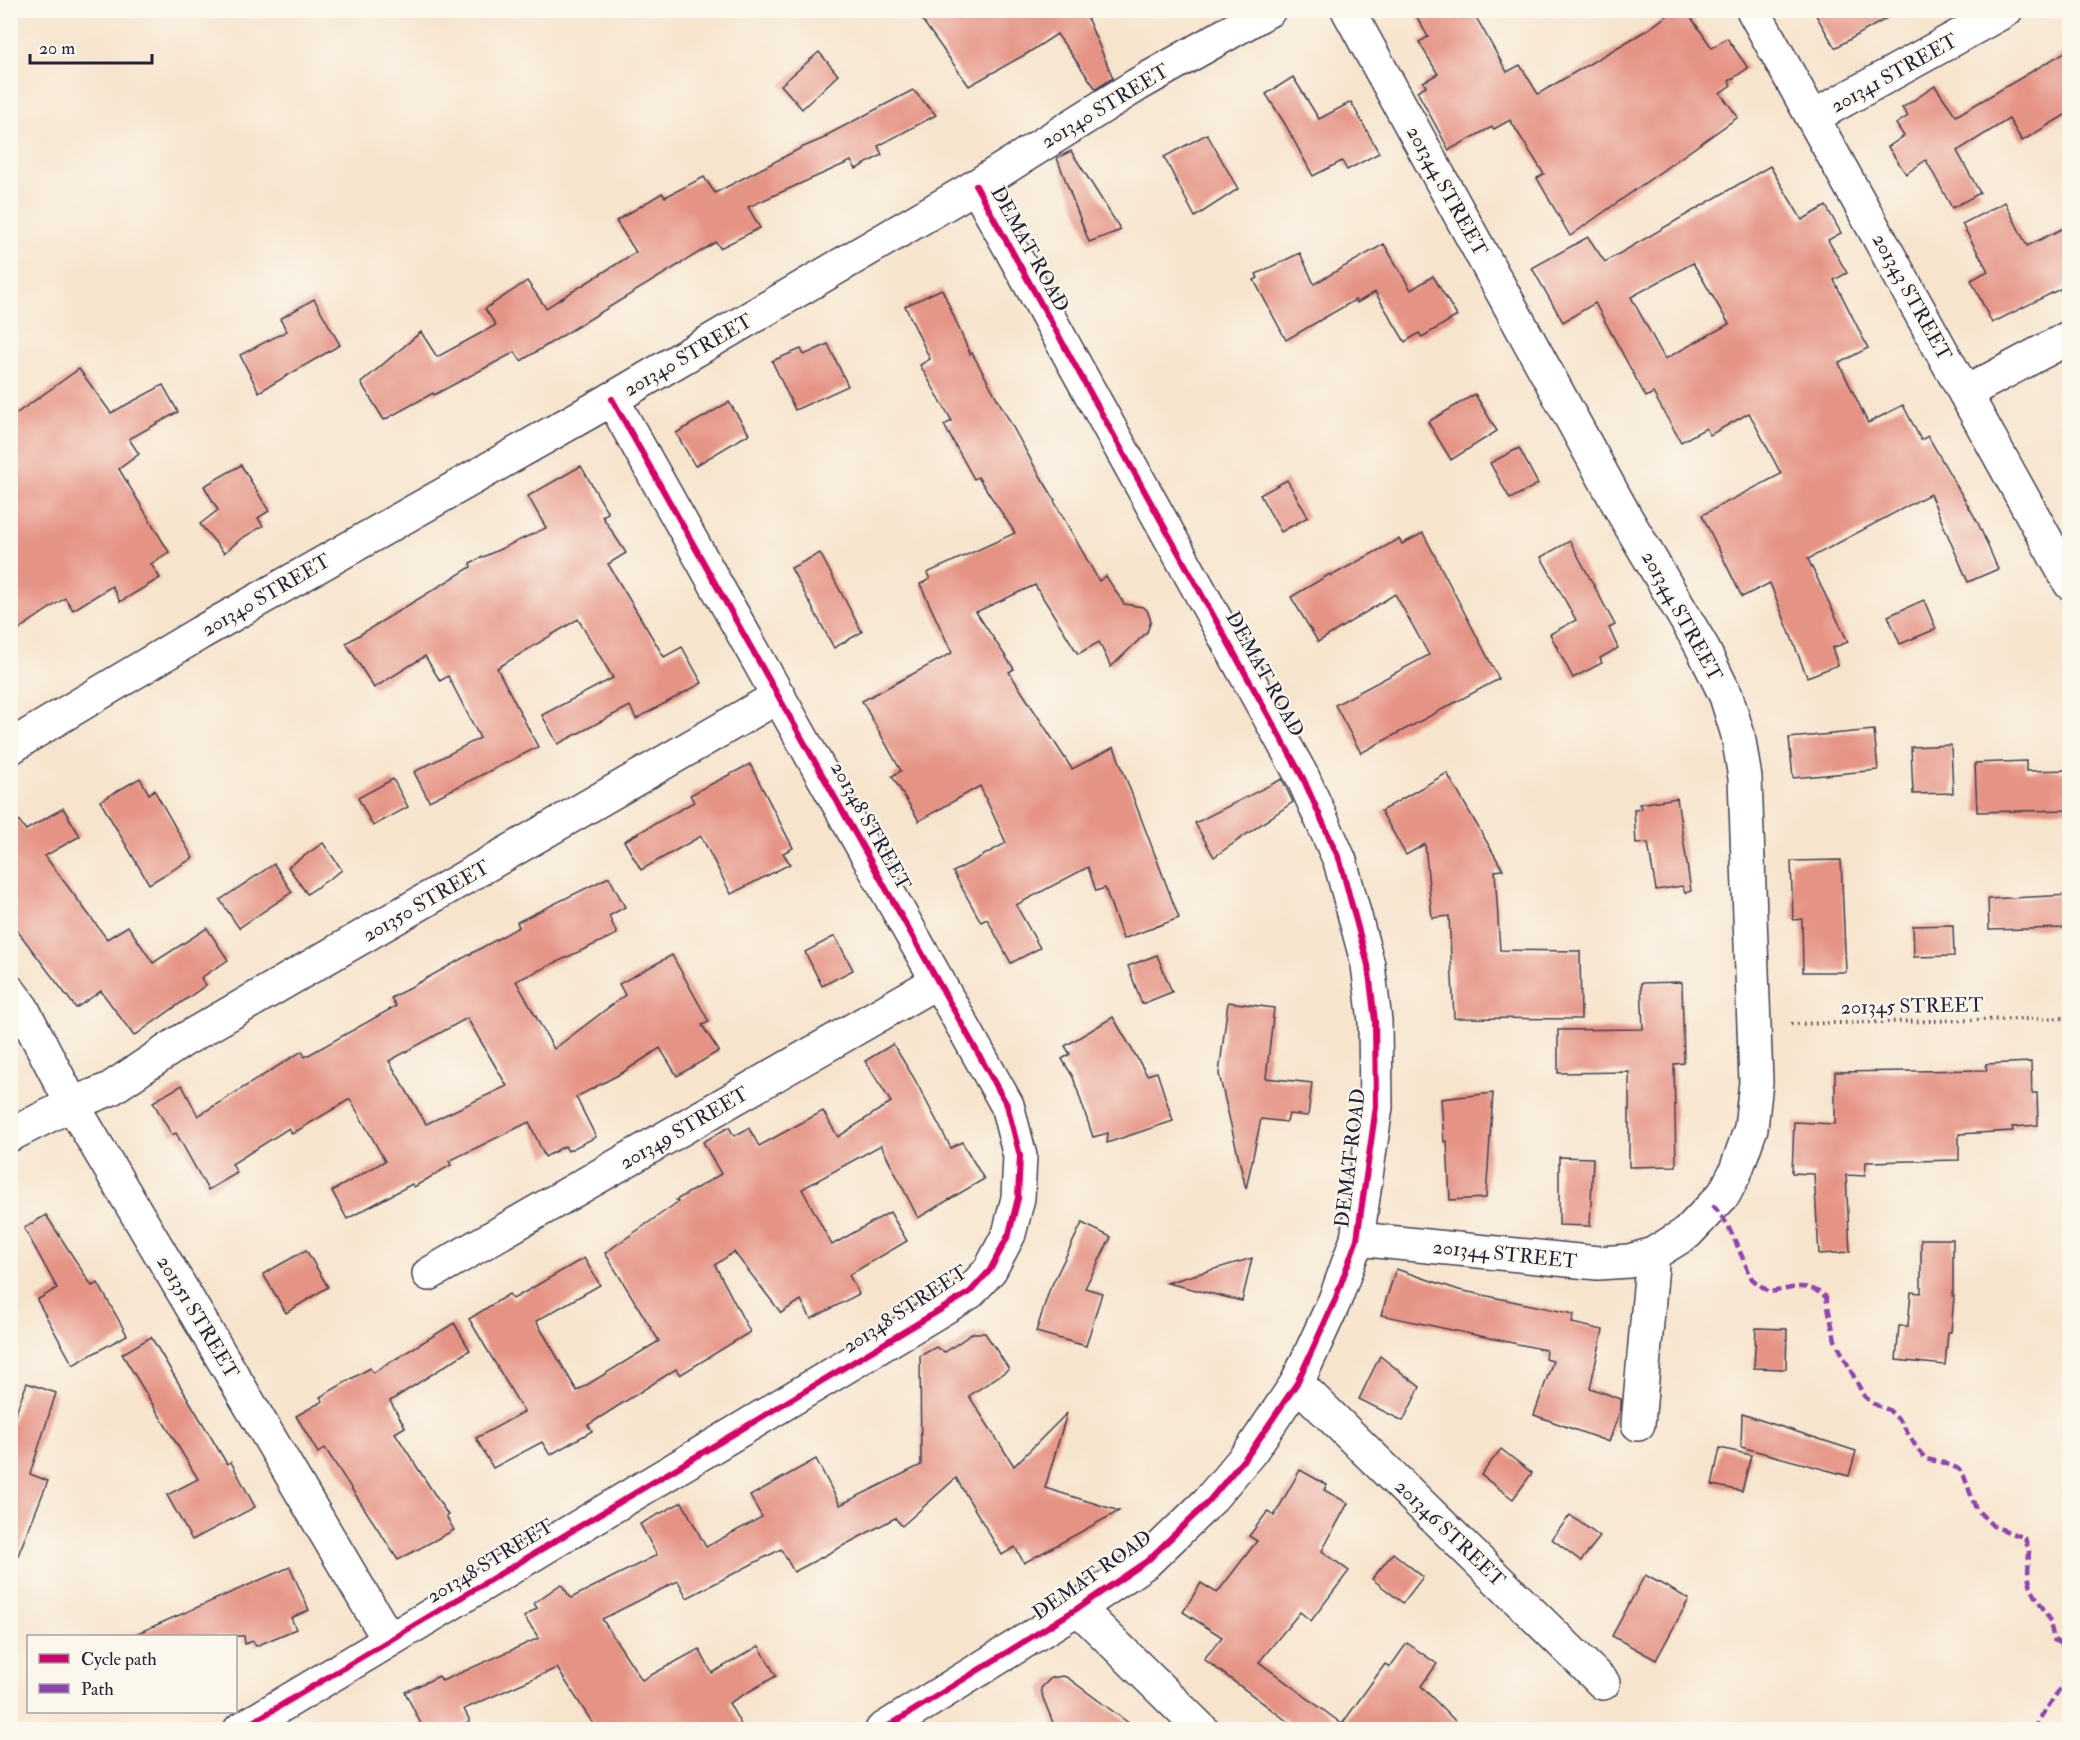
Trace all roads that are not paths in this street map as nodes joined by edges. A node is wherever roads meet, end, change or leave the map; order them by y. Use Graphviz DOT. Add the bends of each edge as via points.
graph roads {
  1 [pos="1269,10"];
  2 [pos="1348,10"];
  3 [pos="1753,10"];
  4 [pos="2006,10"];
  5 [pos="1813,117"];
  6 [pos="976,186"];
  7 [pos="2070,337"];
  8 [pos="1965,393"];
  9 [pos="612,399"];
  10 [pos="2070,583"];
  11 [pos="779,696"];
  12 [pos="10,748"];
  13 [pos="938,981"];
  14 [pos="10,992"];
  15 [pos="72,1104"];
  16 [pos="10,1135"];
  17 [pos="1357,1239"];
  18 [pos="1653,1254"];
  19 [pos="429,1274"];
  20 [pos="1297,1383"];
  21 [pos="1638,1424"];
  22 [pos="1078,1608"];
  23 [pos="389,1640"];
  24 [pos="1604,1683"];
  25 [pos="240,1730"];
  26 [pos="882,1730"];
  27 [pos="1202,1730"];
  1 -- 6 [label="street, 201340 STREET" via="1137,84"];
  2 -- 18 [label="street, 201344 STREET" via="1620,508 1701,645 1726,696 1738,735 1744,778 1756,1082 1751,1128 1724,1194 1687,1233"];
  3 -- 5 [label="street, 201343 STREET"];
  4 -- 5 [label="street, 201341 STREET"];
  5 -- 8 [label="street, 201343 STREET"];
  6 -- 9 [label="street, 201340 STREET"];
  6 -- 17 [label="street, DEMAT ROAD" via="1304,778 1340,861 1368,965 1375,1021 1376,1107"];
  7 -- 8 [label="street"];
  8 -- 10 [label="street, 201343 STREET"];
  9 -- 11 [label="street, 201348 STREET"];
  9 -- 12 [label="street, 201340 STREET" via="200,633"];
  11 -- 13 [label="street, 201348 STREET"];
  11 -- 15 [label="street, 201350 STREET" via="182,1041 110,1089"];
  13 -- 19 [label="street, 201349 STREET"];
  13 -- 23 [label="street, 201348 STREET" via="1007,1104 1020,1156 1018,1198 1009,1234 990,1270 970,1292 931,1317"];
  14 -- 15 [label="street, 201351 STREET"];
  15 -- 16 [label="street, 201350 STREET"];
  15 -- 23 [label="street, 201351 STREET"];
  17 -- 18 [label="street, 201344 STREET" via="1598,1263 1629,1261"];
  17 -- 20 [label="street, DEMAT ROAD" via="1335,1300"];
  18 -- 21 [label="street"];
  20 -- 22 [label="street, DEMAT ROAD" via="1251,1451 1208,1502 1147,1561"];
  20 -- 24 [label="street, 201346 STREET"];
  22 -- 26 [label="street, DEMAT ROAD"];
  22 -- 27 [label="street"];
  23 -- 25 [label="street, 201348 STREET"];
}
